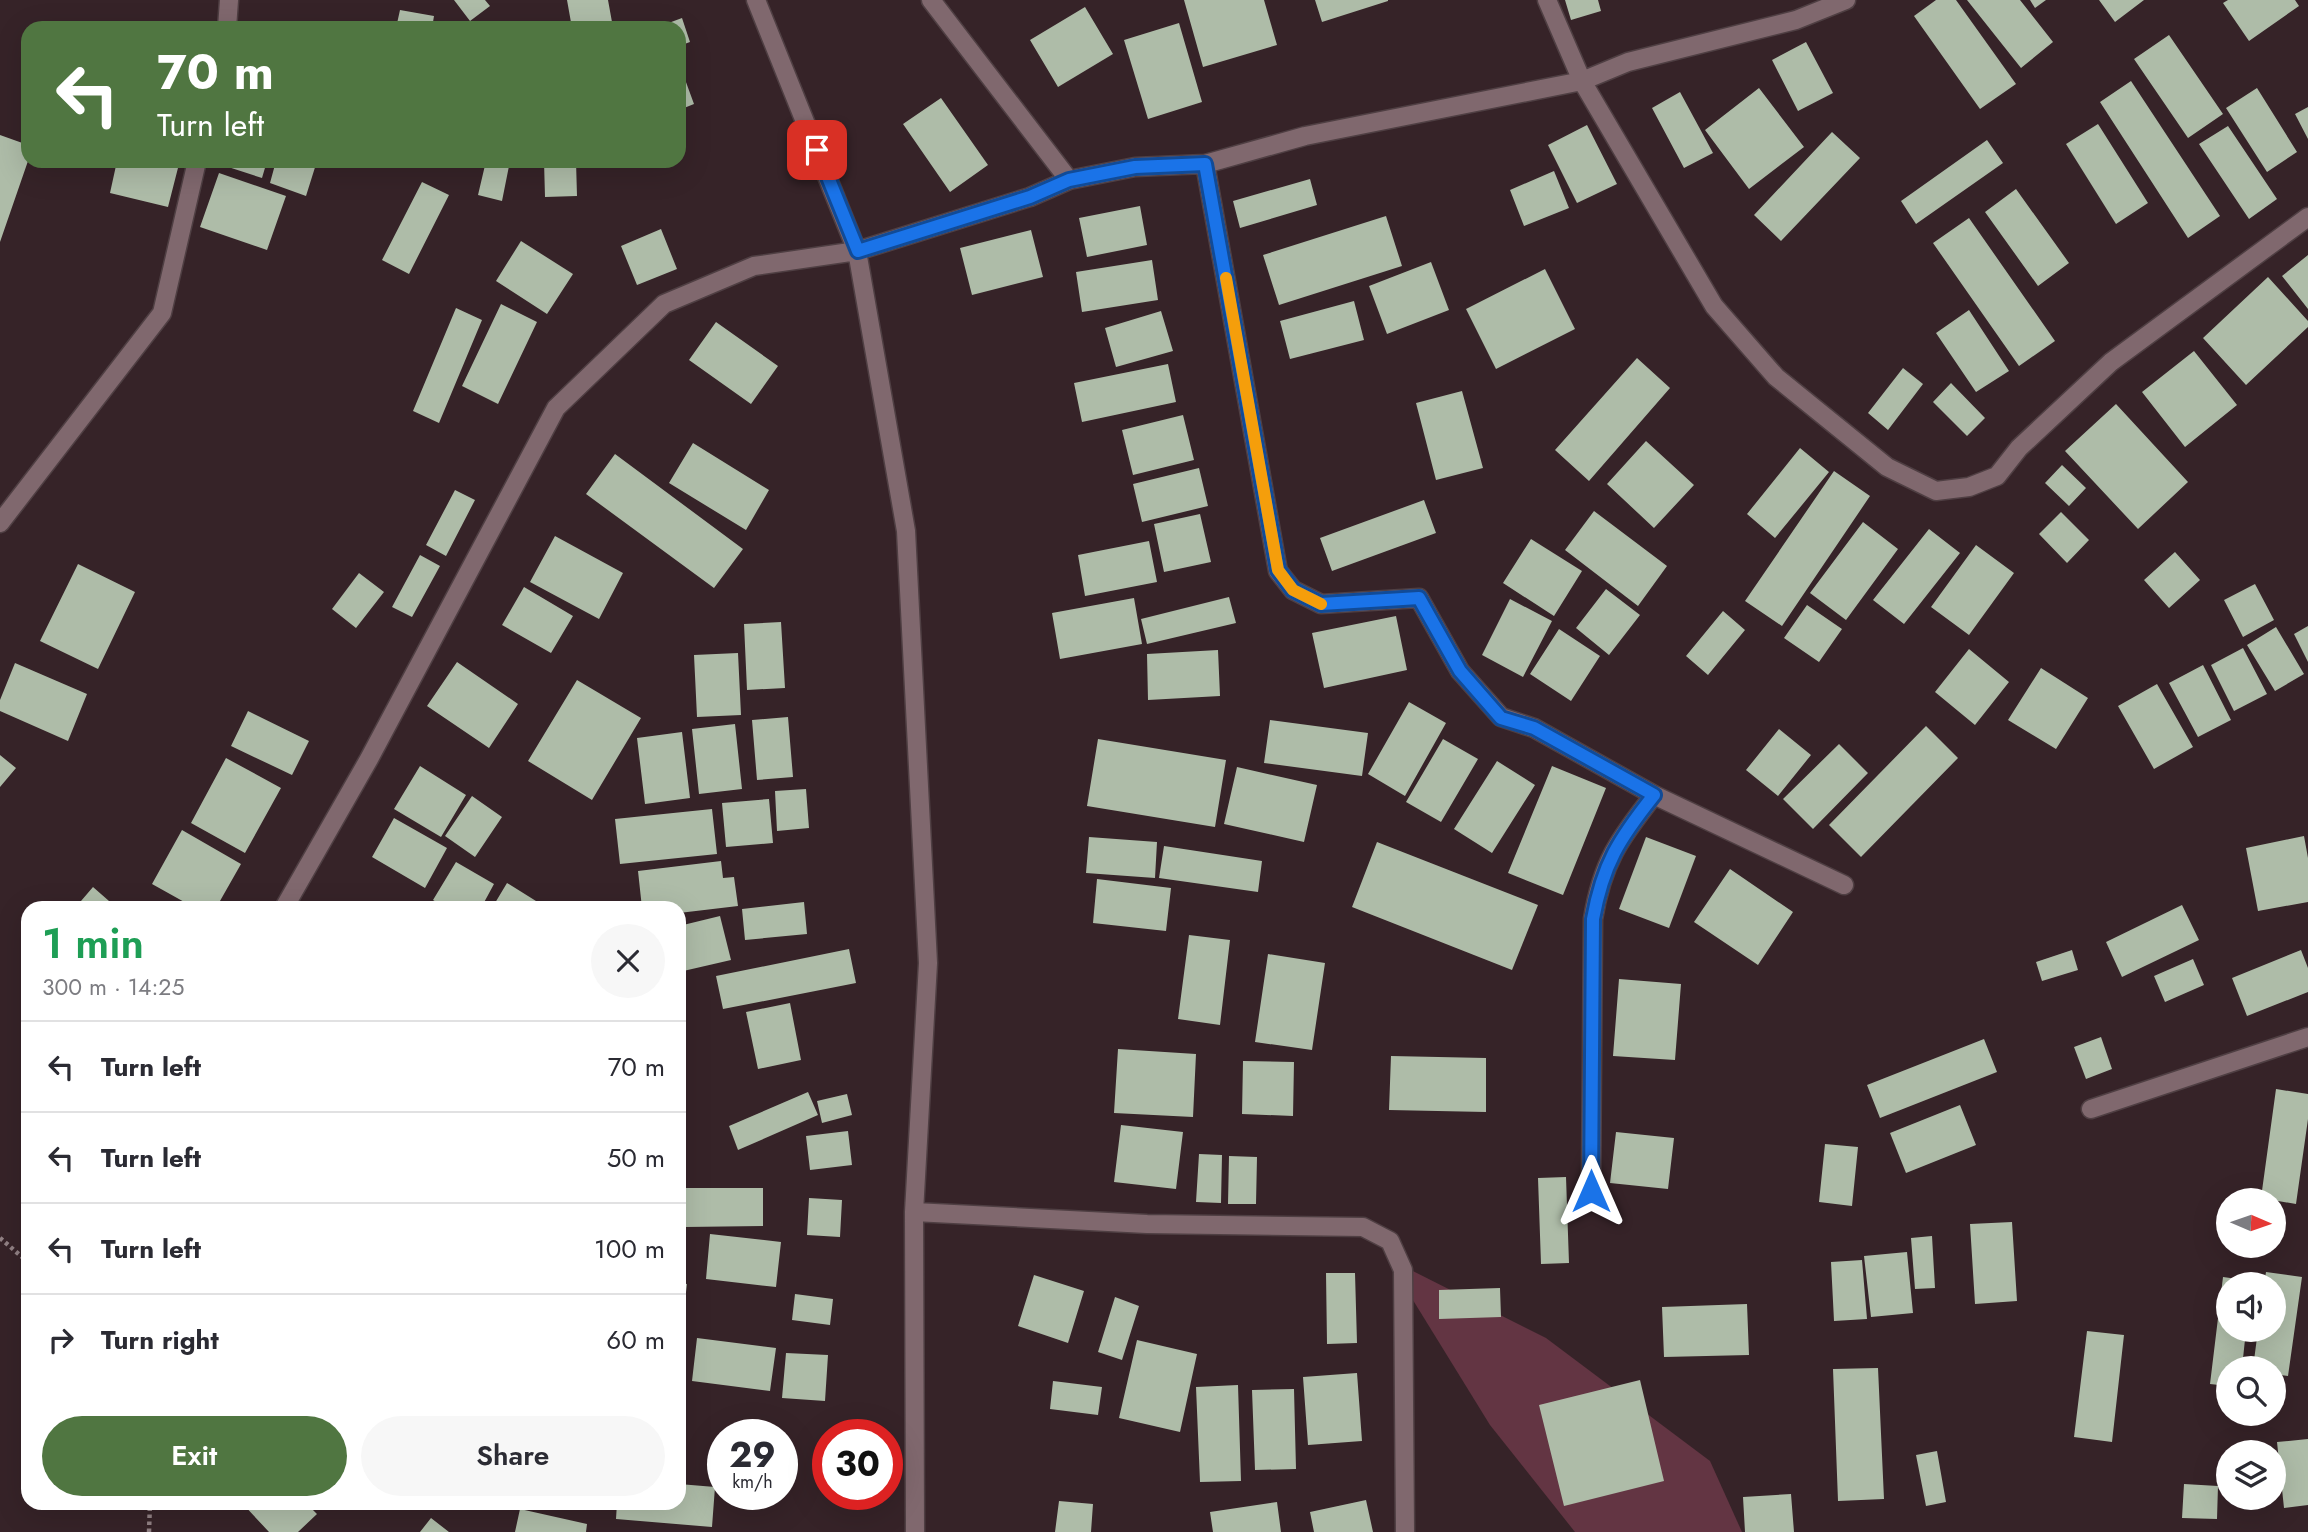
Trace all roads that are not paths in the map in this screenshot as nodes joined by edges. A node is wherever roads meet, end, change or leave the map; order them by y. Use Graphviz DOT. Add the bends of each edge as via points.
graph roads {
  1 [pos="229,0"];
  2 [pos="756,0"];
  3 [pos="930,0"];
  4 [pos="1547,0"];
  5 [pos="1846,0"];
  6 [pos="228,21"];
  7 [pos="1582,81"];
  8 [pos="1205,164"];
  9 [pos="195,168"];
  10 [pos="1069,180"];
  11 [pos="2308,217"];
  12 [pos="858,251"];
  13 [pos="0,523"];
  14 [pos="1654,795"];
  15 [pos="1844,885"];
  16 [pos="288,901"];
  17 [pos="2308,1037"];
  18 [pos="2091,1109"];
  19 [pos="1591,1191"];
  20 [pos="914,1212"];
  21 [pos="915,1532"];
  22 [pos="1405,1532"];
  1 -- 6 [label="street"];
  2 -- 12 [label="street"];
  3 -- 10 [label="street"];
  4 -- 7 [label="street"];
  5 -- 7 [label="street" via="1796,20 1629,62"];
  7 -- 8 [label="street" via="1305,136"];
  7 -- 11 [label="street" via="1714,306 1776,377 1887,467 1936,491 1997,476 2019,448 2111,362"];
  8 -- 10 [label="street" via="1135,167"];
  8 -- 14 [label="street" via="1278,570 1293,590 1321,604 1419,598 1460,671 1501,718 1534,728"];
  9 -- 13 [label="street" via="162,313"];
  10 -- 12 [label="street" via="1030,197"];
  12 -- 16 [label="street" via="754,266 664,304 556,408"];
  12 -- 20 [label="street" via="906,530 928,962"];
  14 -- 15 [label="street"];
  14 -- 19 [label="street" via="1618,841 1598,888 1593,919"];
  17 -- 18 [label="street"];
  20 -- 21 [label="street"];
  20 -- 22 [label="street" via="1147,1224 1363,1227 1390,1241 1403,1270"];
}
